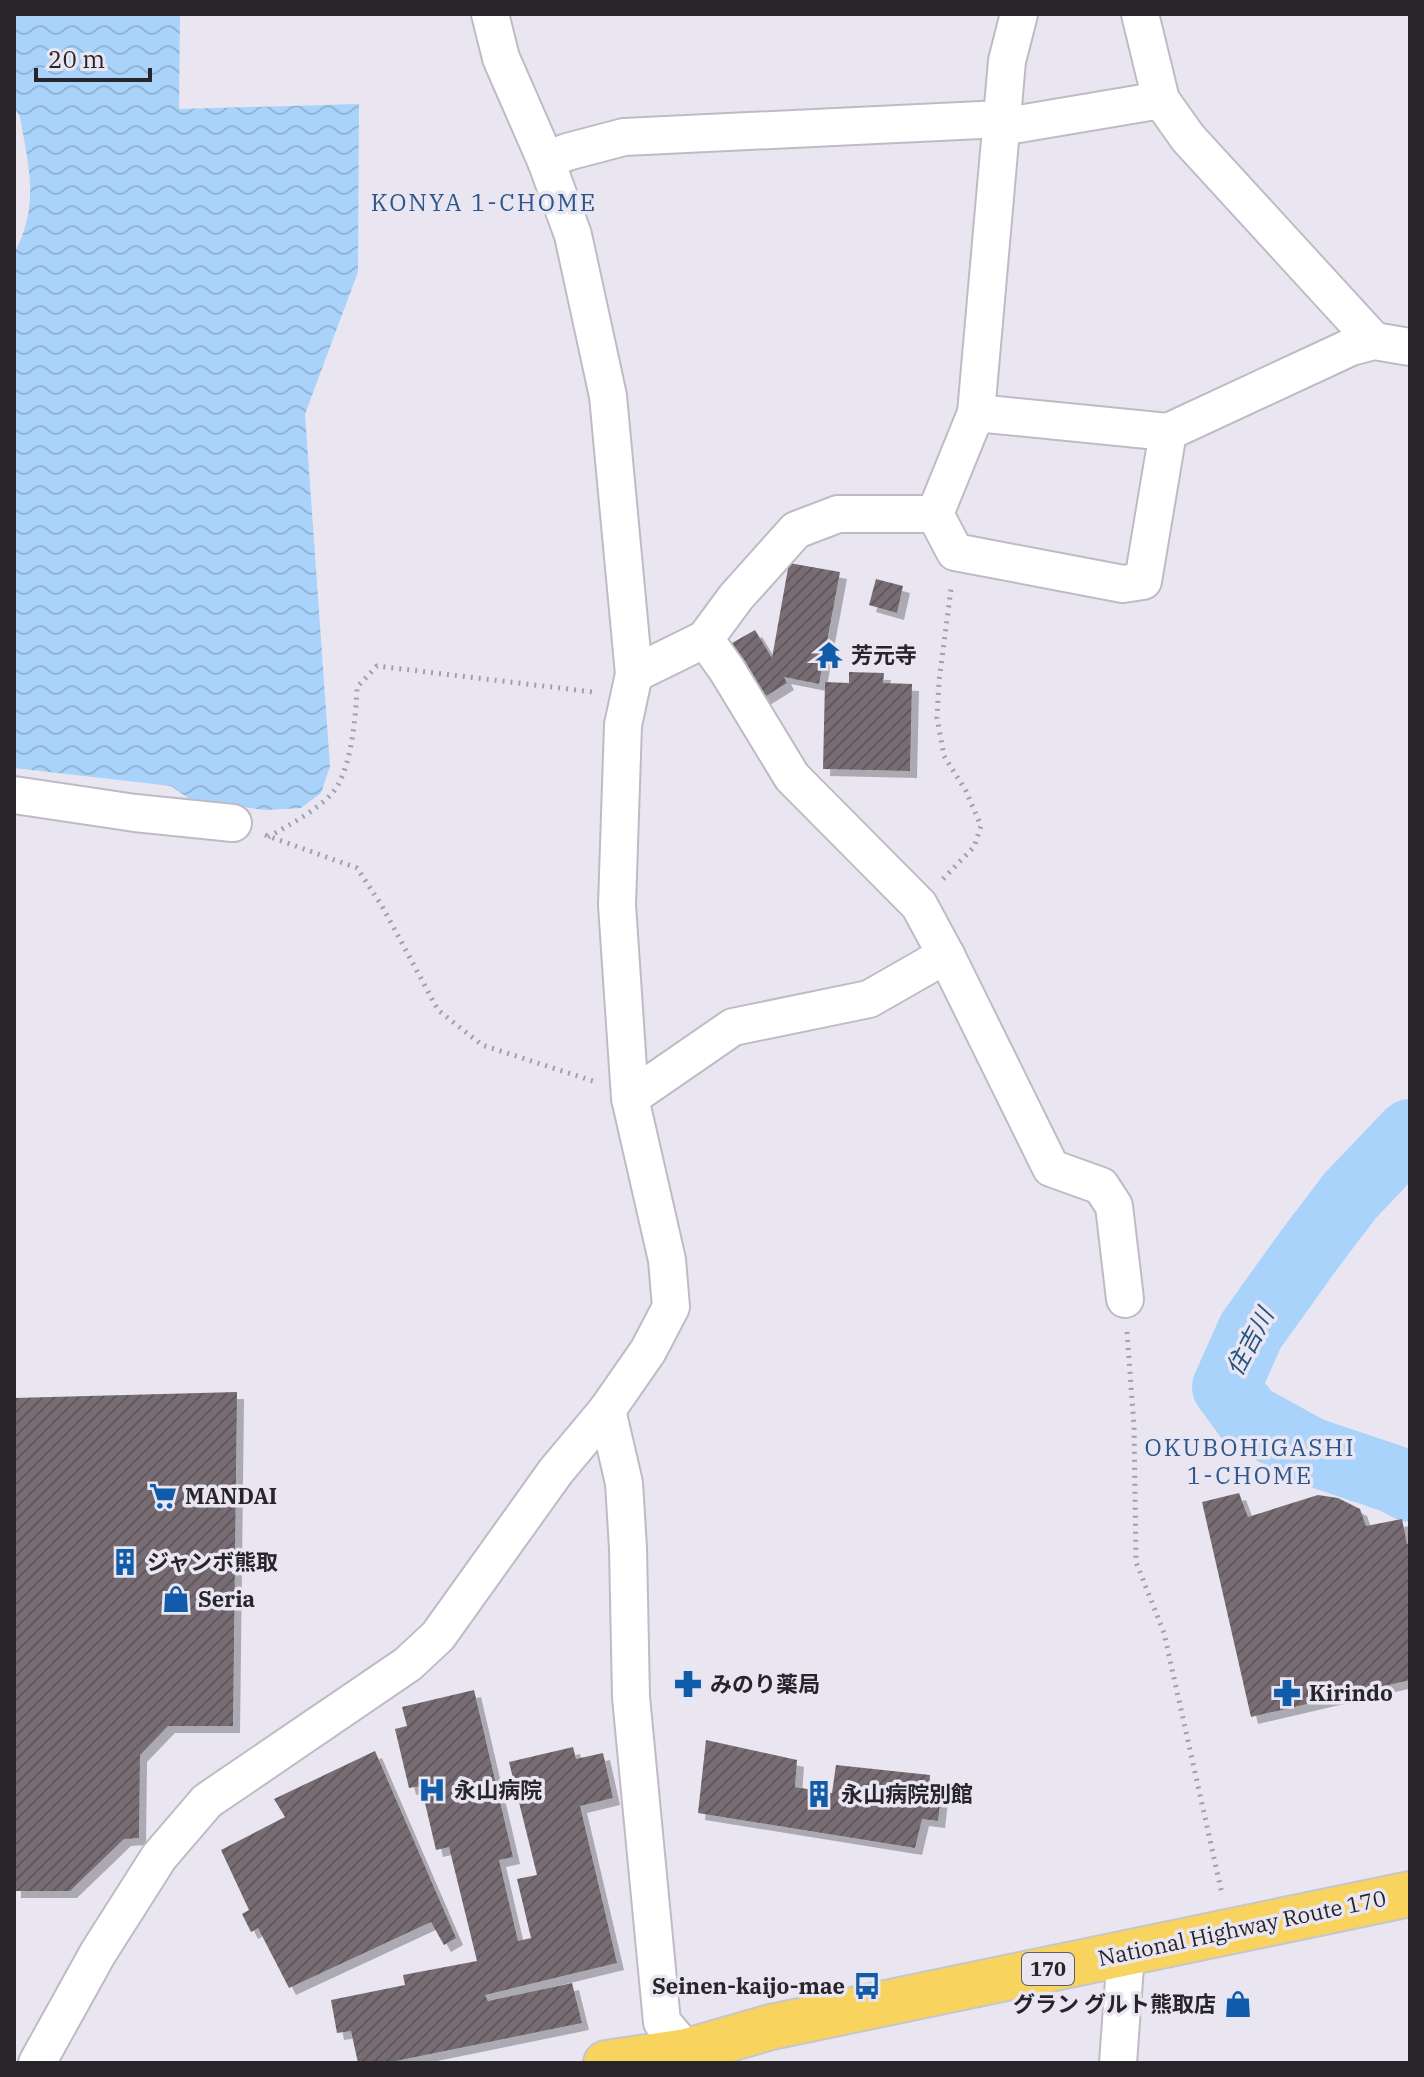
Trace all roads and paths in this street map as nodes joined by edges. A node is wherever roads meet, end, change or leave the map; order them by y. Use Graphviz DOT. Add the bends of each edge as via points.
graph roads {
  1 [pos="490,14"];
  2 [pos="1019,14"];
  3 [pos="1140,14"];
  4 [pos="1161,100"];
  5 [pos="1002,123"];
  6 [pos="546,161"];
  7 [pos="1374,341"];
  8 [pos="1410,347"];
  9 [pos="976,413"];
  10 [pos="1168,432"];
  11 [pos="935,514"];
  12 [pos="955,552"];
  13 [pos="705,639"];
  14 [pos="632,685"];
  15 [pos="14,795"];
  16 [pos="233,823"];
  17 [pos="268,837"];
  18 [pos="919,905"];
  19 [pos="946,955"];
  20 [pos="630,1098"];
  21 [pos="1125,1299"];
  22 [pos="607,1410"];
  23 [pos="1410,1894"];
  24 [pos="1230,1929"];
  25 [pos="1126,1952"];
  26 [pos="692,2057"];
  27 [pos="37,2063"];
  28 [pos="606,2063"];
  29 [pos="1118,2063"];
  1 -- 6 [label="street" via="501,58"];
  2 -- 5 [label="street" via="1007,61"];
  3 -- 4 [label="street"];
  4 -- 5 [label="street"];
  4 -- 7 [label="street" via="1188,138"];
  5 -- 6 [label="street" via="624,137"];
  5 -- 9 [label="street"];
  6 -- 14 [label="street" via="573,235 608,396"];
  7 -- 8 [label="street"];
  7 -- 10 [label="street"];
  9 -- 10 [label="street"];
  9 -- 11 [label="street"];
  10 -- 12 [label="street" via="1143,581 1123,584"];
  11 -- 12 [label="street"];
  11 -- 13 [label="street" via="838,514 796,530"];
  12 -- 18 [label="path" via="937,718 944,756 981,826 974,847"];
  13 -- 14 [label="street"];
  13 -- 18 [label="street" via="792,777"];
  14 -- 17 [label="path" via="506,684 377,666 357,687 355,726 337,786 306,815"];
  14 -- 20 [label="street" via="623,725 617,905"];
  15 -- 16 [label="street"];
  16 -- 17 [label="path"];
  17 -- 20 [label="path" via="357,868 438,1010 482,1045 598,1082"];
  18 -- 19 [label="street"];
  19 -- 20 [label="street" via="869,999 733,1027"];
  19 -- 21 [label="street" via="1051,1168 1101,1186 1114,1206"];
  20 -- 22 [label="street" via="667,1260 671,1307"];
  21 -- 24 [label="path" via="1136,1562 1164,1633"];
  22 -- 26 [label="street" via="624,1483 631,1697 662,2022"];
  22 -- 27 [label="street" via="556,1471 438,1636 408,1664 207,1801 159,1857"];
  23 -- 24 [label="highway, National Highway Route 170 / 170"];
  24 -- 25 [label="highway, National Highway Route 170 / 170"];
  25 -- 26 [label="highway, National Highway Route 170 / 170" via="771,2027"];
  25 -- 29 [label="street"];
  26 -- 28 [label="highway, National Highway Route 170 / 170"];
}
